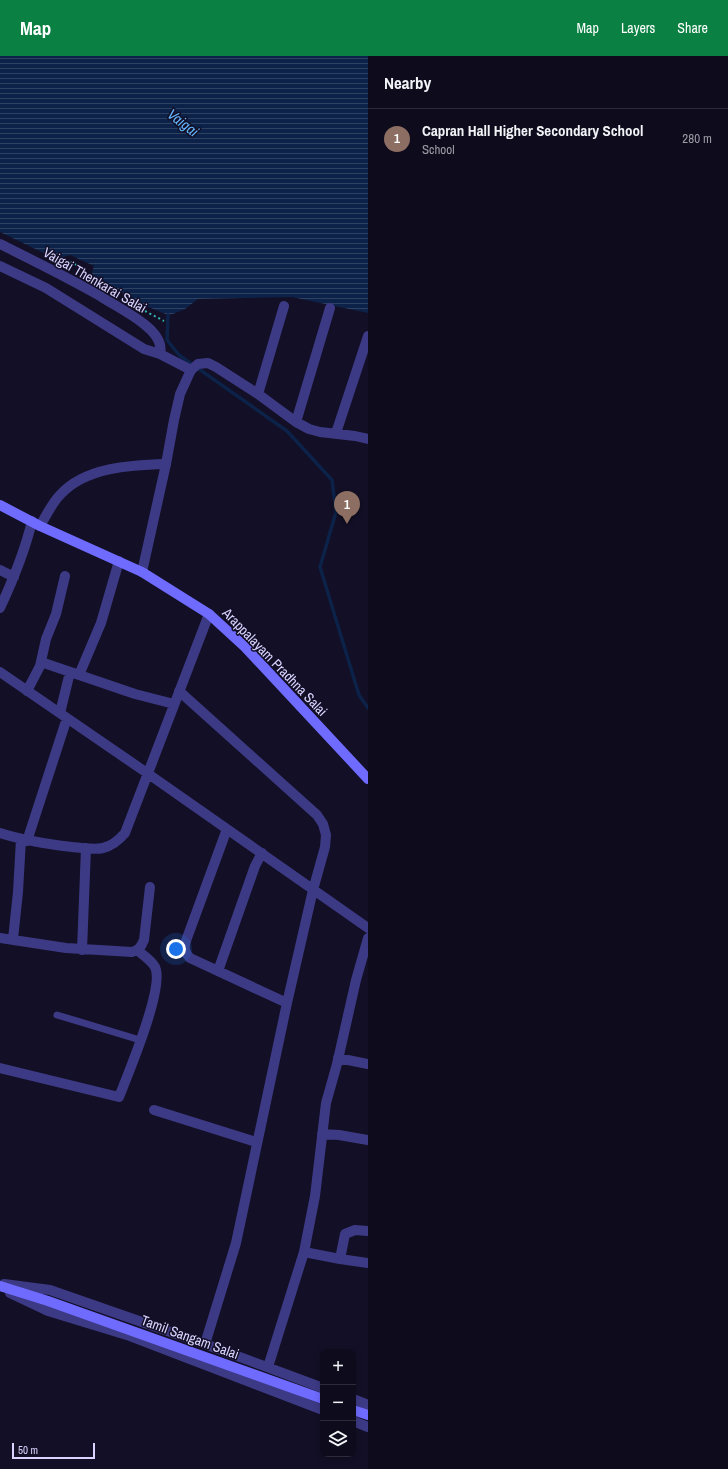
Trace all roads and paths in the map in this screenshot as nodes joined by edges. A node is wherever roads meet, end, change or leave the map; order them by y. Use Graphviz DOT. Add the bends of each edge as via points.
graph roads {
  1 [pos="0,244"];
  2 [pos="58,264"];
  3 [pos="0,266"];
  4 [pos="88,271"];
  5 [pos="284,306"];
  6 [pos="330,308"];
  7 [pos="368,336"];
  8 [pos="160,354"];
  9 [pos="194,368"];
  10 [pos="258,394"];
  11 [pos="296,422"];
  12 [pos="336,433"];
  13 [pos="368,439"];
  14 [pos="166,464"];
  15 [pos="0,505"];
  16 [pos="36,523"];
  17 [pos="119,561"];
  18 [pos="0,570"];
  19 [pos="142,572"];
  20 [pos="65,576"];
  21 [pos="14,577"];
  22 [pos="0,608"];
  23 [pos="209,614"];
  24 [pos="41,662"];
  25 [pos="0,672"];
  26 [pos="74,674"];
  27 [pos="180,690"];
  28 [pos="27,691"];
  29 [pos="174,704"];
  30 [pos="63,716"];
  31 [pos="147,773"];
  32 [pos="368,779"];
  33 [pos="227,829"];
  34 [pos="0,833"];
  35 [pos="24,840"];
  36 [pos="86,848"];
  37 [pos="262,853"];
  38 [pos="150,887"];
  39 [pos="313,890"];
  40 [pos="368,928"];
  41 [pos="0,938"];
  42 [pos="368,938"];
  43 [pos="14,939"];
  44 [pos="82,950"];
  45 [pos="137,950"];
  46 [pos="218,971"];
  47 [pos="287,1003"];
  48 [pos="56,1015"];
  49 [pos="140,1040"];
  50 [pos="338,1058"];
  51 [pos="368,1064"];
  52 [pos="0,1068"];
  53 [pos="154,1110"];
  54 [pos="322,1134"];
  55 [pos="368,1140"];
  56 [pos="256,1142"];
  57 [pos="368,1231"];
  58 [pos="304,1252"];
  59 [pos="340,1259"];
  60 [pos="368,1263"];
  61 [pos="0,1286"];
  62 [pos="205,1344"];
  63 [pos="268,1367"];
  64 [pos="320,1387"];
  65 [pos="320,1398"];
  66 [pos="356,1400"];
  67 [pos="368,1405"];
  68 [pos="320,1409"];
  69 [pos="356,1411"];
  70 [pos="368,1415"];
  71 [pos="356,1422"];
  72 [pos="368,1427"];
  1 -- 8 [label="street, Vaigai Thenkarai Salai" via="69,278 145,324 158,338 162,348"];
  2 -- 4 [label="path" via="69,261"];
  3 -- 8 [label="street" via="46,288 144,348"];
  5 -- 10 [label="street"];
  6 -- 11 [label="street"];
  7 -- 12 [label="street"];
  8 -- 9 [label="street"];
  9 -- 10 [label="street" via="208,363"];
  9 -- 14 [label="street" via="180,394"];
  10 -- 11 [label="street"];
  11 -- 12 [label="street" via="309,429"];
  12 -- 13 [label="street"];
  14 -- 16 [label="street" via="129,465 100,472 76,482 60,495"];
  14 -- 19 [label="street"];
  15 -- 16 [label="main road, Arappalayam Pradhna Salai"];
  16 -- 17 [label="main road, Arappalayam Pradhna Salai"];
  16 -- 21 [label="street"];
  17 -- 19 [label="main road, Arappalayam Pradhna Salai"];
  17 -- 26 [label="street" via="101,623"];
  18 -- 21 [label="street"];
  19 -- 23 [label="main road, Arappalayam Pradhna Salai"];
  20 -- 24 [label="street"];
  21 -- 22 [label="street"];
  23 -- 27 [label="street"];
  23 -- 32 [label="main road, Arappalayam Pradhna Salai" via="244,647"];
  24 -- 26 [label="street"];
  24 -- 28 [label="street"];
  25 -- 28 [label="street"];
  26 -- 29 [label="street"];
  26 -- 30 [label="street"];
  27 -- 29 [label="street"];
  27 -- 39 [label="street" via="317,815 323,824 326,834 325,847"];
  28 -- 30 [label="street"];
  29 -- 31 [label="street"];
  30 -- 31 [label="street"];
  30 -- 35 [label="street"];
  31 -- 33 [label="street"];
  31 -- 36 [label="street" via="125,833 117,842 107,847"];
  33 -- 37 [label="street"];
  33 -- 46 [label="street" via="184,949 190,958"];
  34 -- 35 [label="street"];
  35 -- 36 [label="street"];
  35 -- 43 [label="street"];
  36 -- 44 [label="street"];
  37 -- 39 [label="street"];
  37 -- 46 [label="street" via="255,866"];
  38 -- 45 [label="street" via="144,940"];
  39 -- 40 [label="street"];
  39 -- 47 [label="street"];
  41 -- 43 [label="street"];
  42 -- 50 [label="street"];
  43 -- 44 [label="street"];
  44 -- 45 [label="street"];
  45 -- 49 [label="street" via="155,967 157,978"];
  46 -- 47 [label="street"];
  47 -- 56 [label="street"];
  48 -- 49 [label="lane"];
  49 -- 52 [label="street" via="119,1098"];
  50 -- 51 [label="street"];
  50 -- 54 [label="street" via="326,1103"];
  53 -- 56 [label="street"];
  54 -- 55 [label="street"];
  54 -- 58 [label="street" via="315,1196"];
  56 -- 62 [label="street" via="236,1243"];
  57 -- 59 [label="street" via="355,1230 345,1234"];
  58 -- 59 [label="street"];
  58 -- 63 [label="street"];
  59 -- 60 [label="street"];
  61 -- 62 [label="street" via="50,1290"];
  61 -- 65 [label="main road, Tamil Sangam Salai" via="48,1300"];
  61 -- 68 [label="street" via="48,1311 130,1336"];
  62 -- 63 [label="street"];
  63 -- 64 [label="street"];
  66 -- 67 [label="street"];
  69 -- 70 [label="main road"];
  71 -- 72 [label="street"];
}
